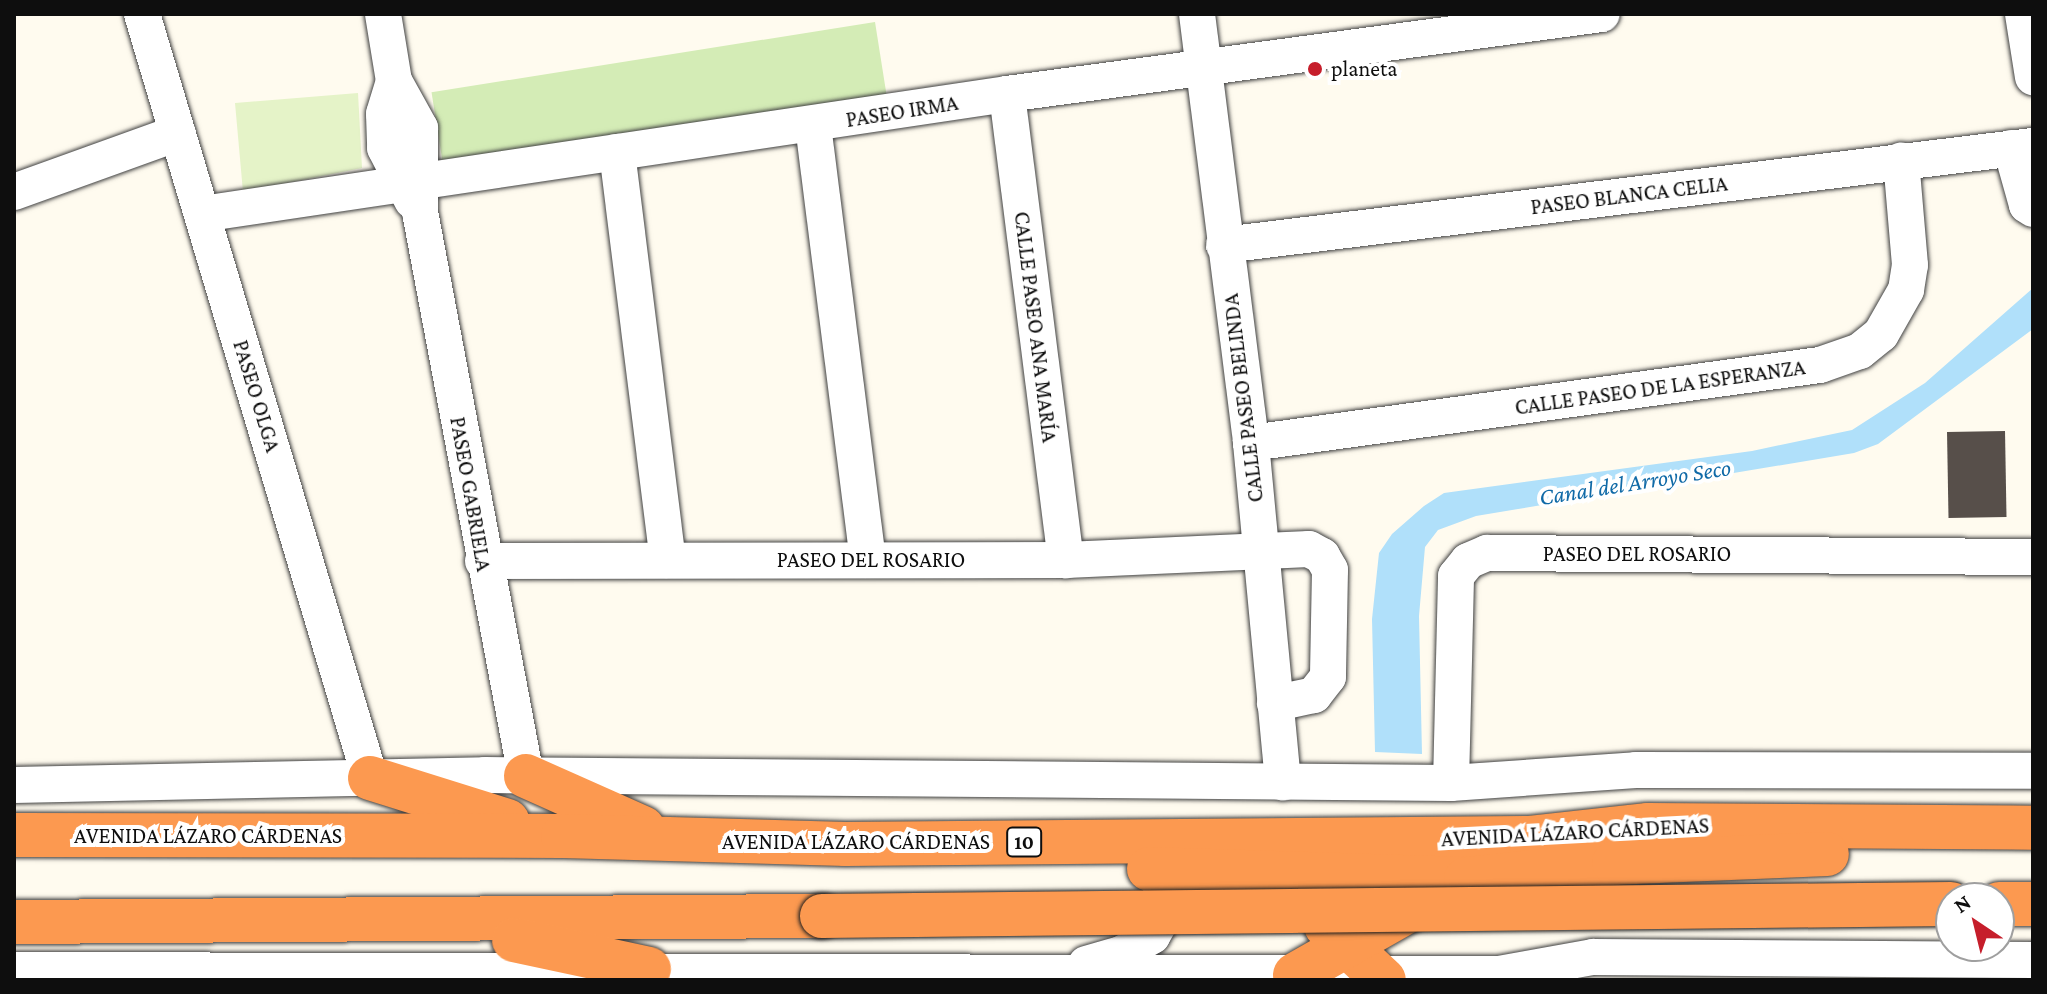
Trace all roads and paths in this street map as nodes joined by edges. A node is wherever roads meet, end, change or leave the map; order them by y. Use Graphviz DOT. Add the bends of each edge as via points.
graph roads {
  1 [pos="142,14"];
  2 [pos="383,14"];
  3 [pos="1197,14"];
  4 [pos="1602,14"];
  5 [pos="2023,14"];
  6 [pos="1456,24"];
  7 [pos="1203,67"];
  8 [pos="2033,77"];
  9 [pos="1007,94"];
  10 [pos="813,125"];
  11 [pos="178,133"];
  12 [pos="2022,147"];
  13 [pos="617,152"];
  14 [pos="1901,160"];
  15 [pos="414,191"];
  16 [pos="14,192"];
  17 [pos="2033,209"];
  18 [pos="202,214"];
  19 [pos="1224,245"];
  20 [pos="1251,443"];
  21 [pos="1259,549"];
  22 [pos="2033,557"];
  23 [pos="668,560"];
  24 [pos="868,560"];
  25 [pos="1066,560"];
  26 [pos="483,561"];
  27 [pos="1275,703"];
  28 [pos="2033,771"];
  29 [pos="526,776"];
  30 [pos="370,778"];
  31 [pos="1283,782"];
  32 [pos="1451,783"];
  33 [pos="14,785"];
  34 [pos="1990,828"];
  35 [pos="2033,828"];
  36 [pos="14,835"];
  37 [pos="563,836"];
  38 [pos="671,840"];
  39 [pos="846,844"];
  40 [pos="1614,863"];
  41 [pos="1142,869"];
  42 [pos="1263,874"];
  43 [pos="1372,876"];
  44 [pos="1466,879"];
  45 [pos="1935,904"];
  46 [pos="14,922"];
  47 [pos="430,923"];
  48 [pos="1357,955"];
  49 [pos="1593,957"];
  50 [pos="2033,960"];
  51 [pos="649,969"];
  52 [pos="14,970"];
  53 [pos="1038,974"];
  54 [pos="118,977"];
  55 [pos="1495,977"];
  56 [pos="1295,978"];
  57 [pos="1635,980"];
  1 -- 11 [label="street, PASEO OLGA"];
  2 -- 15 [label="street, PASEO GABRIELA" via="394,81 420,128"];
  3 -- 7 [label="street, CALLE PASEO BELINDA"];
  4 -- 6 [label="street, PASEO IRMA"];
  5 -- 8 [label="street"];
  6 -- 7 [label="street, PASEO IRMA"];
  7 -- 9 [label="street, PASEO IRMA"];
  7 -- 19 [label="street, CALLE PASEO BELINDA"];
  9 -- 10 [label="street, PASEO IRMA"];
  9 -- 25 [label="street, CALLE PASEO ANA MARÍA"];
  10 -- 13 [label="street, PASEO IRMA"];
  10 -- 24 [label="street"];
  11 -- 16 [label="street"];
  11 -- 18 [label="street, PASEO OLGA"];
  12 -- 14 [label="street, PASEO BLANCA CELIA"];
  12 -- 17 [label="street" via="2027,205"];
  13 -- 15 [label="street, PASEO IRMA"];
  13 -- 23 [label="street"];
  14 -- 19 [label="street, PASEO BLANCA CELIA"];
  14 -- 20 [label="street, CALLE PASEO DE LA ESPERANZA" via="1910,265 1906,290 1881,334 1860,351 1820,365"];
  15 -- 18 [label="street, PASEO IRMA"];
  15 -- 26 [label="street, PASEO GABRIELA"];
  18 -- 30 [label="street, PASEO OLGA"];
  19 -- 20 [label="street, CALLE PASEO BELINDA"];
  20 -- 21 [label="street, CALLE PASEO BELINDA"];
  21 -- 25 [label="street, PASEO DEL ROSARIO"];
  21 -- 27 [label="street, CALLE PASEO BELINDA"];
  21 -- 27 [label="street, PASEO DEL ROSARIO" via="1316,552 1327,562 1331,581 1328,677 1314,695"];
  22 -- 32 [label="street, PASEO DEL ROSARIO" via="1487,553 1468,561 1456,576"];
  23 -- 24 [label="street, PASEO DEL ROSARIO"];
  23 -- 26 [label="street, PASEO DEL ROSARIO"];
  24 -- 25 [label="street, PASEO DEL ROSARIO"];
  26 -- 29 [label="street, PASEO GABRIELA"];
  27 -- 31 [label="street, CALLE PASEO BELINDA"];
  28 -- 32 [label="street" via="1636,770"];
  29 -- 30 [label="street"];
  29 -- 31 [label="street"];
  29 -- 38 [label="highway"];
  30 -- 33 [label="street"];
  30 -- 37 [label="highway"];
  31 -- 32 [label="street"];
  34 -- 35 [label="highway, AVENIDA LÁZARO CÁRDENAS / 10"];
  34 -- 39 [label="highway, AVENIDA LÁZARO CÁRDENAS / 10" via="1648,825 1528,838"];
  34 -- 40 [label="highway" via="1955,848"];
  36 -- 37 [label="highway, AVENIDA LÁZARO CÁRDENAS / 10"];
  37 -- 38 [label="highway, AVENIDA LÁZARO CÁRDENAS / 10"];
  38 -- 39 [label="highway, AVENIDA LÁZARO CÁRDENAS / 10"];
  39 -- 41 [label="highway" via="916,863"];
  40 -- 44 [label="highway"];
  40 -- 49 [label="street" via="1575,892 1567,907 1570,930"];
  41 -- 42 [label="highway"];
  41 -- 53 [label="street" via="1157,885 1164,905 1152,936 1121,954"];
  42 -- 43 [label="highway"];
  42 -- 48 [label="highway"];
  43 -- 44 [label="highway"];
  43 -- 48 [label="highway"];
  44 -- 48 [label="highway"];
  45 -- 47 [label="highway, bridge"];
  46 -- 47 [label="highway"];
  47 -- 51 [label="highway"];
  48 -- 55 [label="street"];
  48 -- 56 [label="highway"];
  48 -- 56 [label="street"];
  49 -- 50 [label="street"];
  49 -- 55 [label="street"];
  49 -- 57 [label="street"];
  51 -- 53 [label="street"];
  51 -- 54 [label="street"];
  52 -- 54 [label="street"];
  53 -- 56 [label="street"];
}
